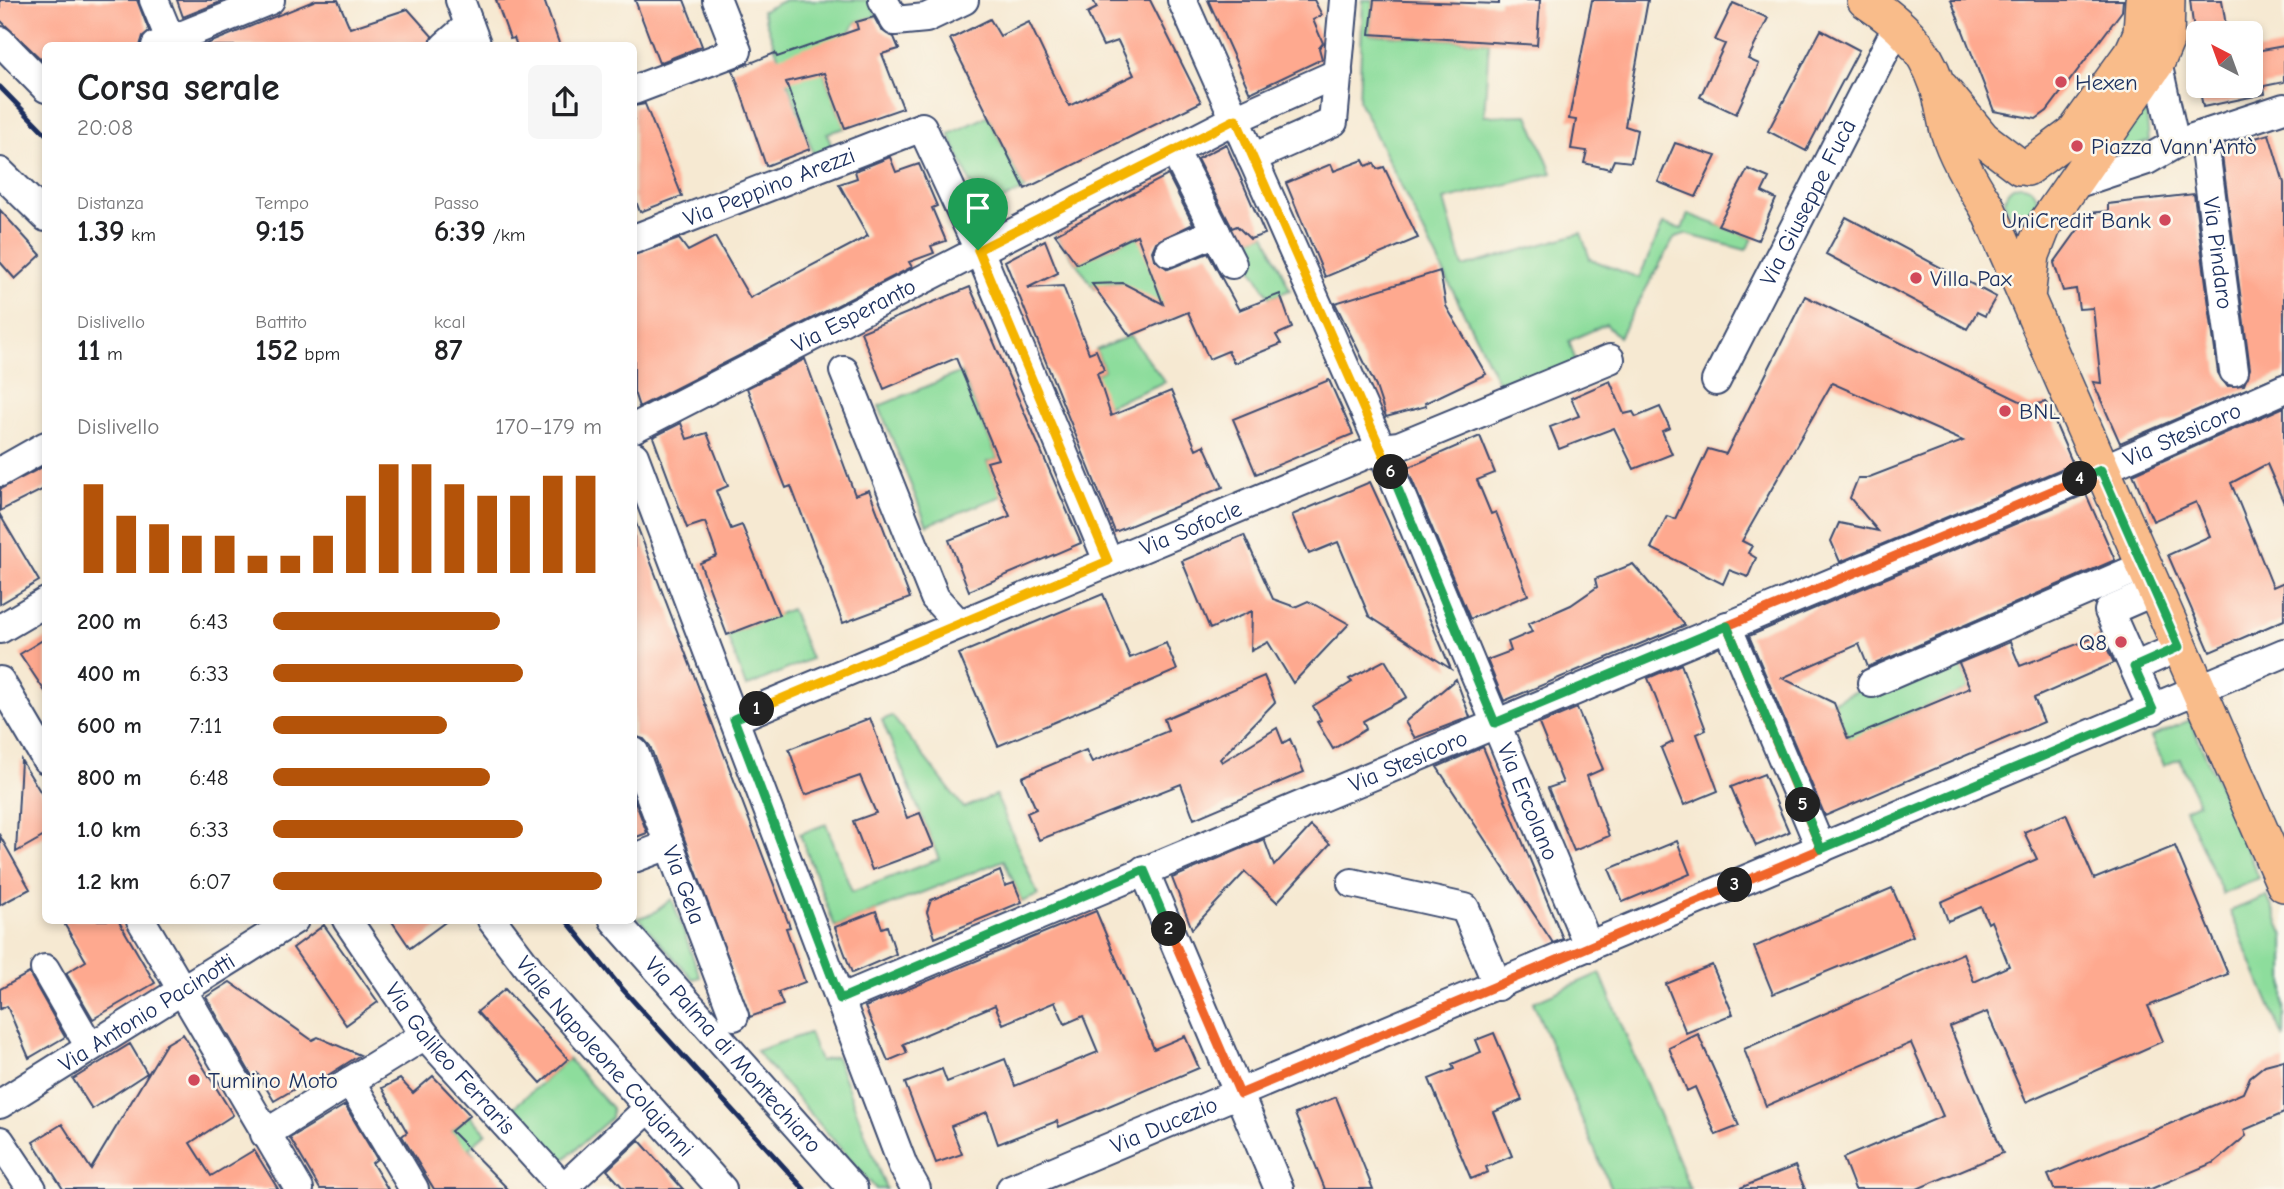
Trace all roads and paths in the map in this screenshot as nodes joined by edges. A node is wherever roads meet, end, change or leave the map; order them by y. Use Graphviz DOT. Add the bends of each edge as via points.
graph roads {
  1 [pos="155,0"];
  2 [pos="270,0"];
  3 [pos="717,0"];
  4 [pos="883,0"];
  5 [pos="964,0"];
  6 [pos="1182,0"];
  7 [pos="1344,0"];
  8 [pos="1865,0"];
  9 [pos="2143,0"];
  10 [pos="2167,0"];
  11 [pos="1899,23"];
  12 [pos="469,24"];
  13 [pos="0,41"];
  14 [pos="166,42"];
  15 [pos="171,42"];
  16 [pos="449,42"];
  17 [pos="2157,62"];
  18 [pos="1338,73"];
  19 [pos="1937,83"];
  20 [pos="42,84"];
  21 [pos="637,89"];
  22 [pos="2284,108"];
  23 [pos="1236,119"];
  24 [pos="2192,138"];
  25 [pos="1174,150"];
  26 [pos="1252,158"];
  27 [pos="2024,167"];
  28 [pos="0,172"];
  29 [pos="2056,208"];
  30 [pos="1988,212"];
  31 [pos="42,213"];
  32 [pos="1216,232"];
  33 [pos="637,238"];
  34 [pos="978,250"];
  35 [pos="1169,252"];
  36 [pos="1233,264"];
  37 [pos="2027,302"];
  38 [pos="1610,359"];
  39 [pos="2234,370"];
  40 [pos="844,371"];
  41 [pos="1716,381"];
  42 [pos="2284,389"];
  43 [pos="637,426"];
  44 [pos="1381,447"];
  45 [pos="42,448"];
  46 [pos="637,464"];
  47 [pos="2101,470"];
  48 [pos="0,472"];
  49 [pos="1108,561"];
  50 [pos="2149,578"];
  51 [pos="42,604"];
  52 [pos="959,624"];
  53 [pos="1727,626"];
  54 [pos="0,629"];
  55 [pos="2179,647"];
  56 [pos="2284,653"];
  57 [pos="2134,667"];
  58 [pos="0,681"];
  59 [pos="1872,683"];
  60 [pos="2198,691"];
  61 [pos="2153,710"];
  62 [pos="734,719"];
  63 [pos="1495,723"];
  64 [pos="42,752"];
  65 [pos="637,760"];
  66 [pos="669,845"];
  67 [pos="1821,849"];
  68 [pos="637,857"];
  69 [pos="1144,870"];
  70 [pos="1352,883"];
  71 [pos="2284,884"];
  72 [pos="143,924"];
  73 [pos="288,924"];
  74 [pos="350,924"];
  75 [pos="495,924"];
  76 [pos="618,924"];
  77 [pos="1589,947"];
  78 [pos="44,969"];
  79 [pos="1498,986"];
  80 [pos="182,990"];
  81 [pos="840,999"];
  82 [pos="734,1016"];
  83 [pos="425,1035"];
  84 [pos="90,1047"];
  85 [pos="350,1081"];
  86 [pos="1240,1094"];
  87 [pos="0,1104"];
  88 [pos="648,1109"];
  89 [pos="265,1134"];
  90 [pos="0,1141"];
  91 [pos="32,1189"];
  92 [pos="299,1189"];
  93 [pos="414,1189"];
  94 [pos="563,1189"];
  95 [pos="722,1189"];
  96 [pos="853,1189"];
  97 [pos="916,1189"];
  98 [pos="1011,1189"];
  99 [pos="1279,1189"];
  1 -- 14 [label="street"];
  2 -- 15 [label="street"];
  3 -- 21 [label="street" via="737,51"];
  4 -- 5 [label="street" via="895,21 926,18"];
  6 -- 23 [label="street, Via Ercolano"];
  7 -- 18 [label="street"];
  8 -- 11 [label="main road"];
  9 -- 27 [label="main road" via="2141,33 2133,51 2074,133"];
  10 -- 17 [label="main road" via="2166,41"];
  11 -- 19 [label="main road" via="1914,40"];
  11 -- 41 [label="street, Via Giuseppe Fucà"];
  12 -- 16 [label="street"];
  13 -- 20 [label="street"];
  17 -- 24 [label="street, Via Pindaro"];
  17 -- 29 [label="main road"];
  18 -- 23 [label="street, Via Esperanto"];
  18 -- 26 [label="street" via="1333,122"];
  19 -- 27 [label="main road" via="1983,139"];
  19 -- 30 [label="main road" via="1949,133"];
  22 -- 24 [label="street"];
  23 -- 25 [label="street, Via Esperanto"];
  23 -- 26 [label="street, Via Ercolano"];
  24 -- 29 [label="street"];
  24 -- 39 [label="street, Via Pindaro"];
  25 -- 32 [label="street"];
  25 -- 34 [label="street, Via Esperanto"];
  26 -- 44 [label="street, Via Ercolano"];
  27 -- 29 [label="main road" via="2039,172 2050,183"];
  27 -- 30 [label="main road" via="2008,169 1993,180"];
  28 -- 31 [label="street"];
  29 -- 30 [label="main road" via="2027,235 2001,230"];
  29 -- 37 [label="main road" via="2032,255"];
  30 -- 37 [label="main road"];
  32 -- 35 [label="street"];
  32 -- 36 [label="street"];
  33 -- 34 [label="street, Via Peppino Arezzi" via="922,127"];
  34 -- 43 [label="street, Via Esperanto"];
  34 -- 49 [label="street"];
  37 -- 47 [label="main road"];
  38 -- 44 [label="street, Via Sofocle" via="1399,446"];
  40 -- 52 [label="street" via="935,598"];
  42 -- 47 [label="street, Via Stesicoro"];
  44 -- 49 [label="street, Via Sofocle"];
  44 -- 63 [label="street, Via Ercolano"];
  45 -- 48 [label="street"];
  46 -- 62 [label="street"];
  47 -- 50 [label="main road"];
  47 -- 53 [label="street, Via Stesicoro"];
  49 -- 52 [label="street, Via Sofocle"];
  50 -- 55 [label="main road"];
  50 -- 57 [label="street" via="2109,611"];
  50 -- 59 [label="street"];
  51 -- 54 [label="street"];
  52 -- 62 [label="street, Via Sofocle"];
  53 -- 63 [label="street, Via Stesicoro"];
  53 -- 67 [label="street"];
  55 -- 57 [label="street"];
  55 -- 60 [label="main road"];
  56 -- 60 [label="street, Via Ducezio"];
  57 -- 61 [label="street"];
  58 -- 64 [label="street"];
  60 -- 61 [label="street, Via Ducezio"];
  60 -- 71 [label="main road"];
  61 -- 67 [label="street, Via Ducezio"];
  62 -- 81 [label="street"];
  63 -- 69 [label="street, Via Stesicoro"];
  63 -- 77 [label="street, Via Ercolano"];
  65 -- 66 [label="street, Via Gela"];
  66 -- 68 [label="street"];
  66 -- 82 [label="street, Via Gela"];
  67 -- 77 [label="street, Via Ducezio"];
  69 -- 81 [label="street, Via Stesicoro"];
  69 -- 86 [label="street"];
  70 -- 79 [label="street" via="1465,908"];
  72 -- 80 [label="street"];
  73 -- 80 [label="street, Via Antonio Pacinotti"];
  74 -- 83 [label="street, Via Galileo Ferraris"];
  75 -- 88 [label="street, Viale Napoleone Colajanni" via="548,994"];
  76 -- 96 [label="street, Via Palma di Montechiaro"];
  77 -- 79 [label="street, Via Ducezio"];
  78 -- 84 [label="street"];
  79 -- 86 [label="street, Via Ducezio"];
  80 -- 84 [label="street, Via Antonio Pacinotti"];
  80 -- 89 [label="street"];
  81 -- 97 [label="street"];
  83 -- 85 [label="street"];
  83 -- 94 [label="street, Via Galileo Ferraris"];
  84 -- 87 [label="street, Via Antonio Pacinotti"];
  85 -- 89 [label="street"];
  85 -- 93 [label="street"];
  86 -- 98 [label="street, Via Ducezio"];
  86 -- 99 [label="street"];
  88 -- 94 [label="street"];
  88 -- 95 [label="street, Viale Napoleone Colajanni"];
  89 -- 92 [label="street"];
  90 -- 91 [label="street"];
}
